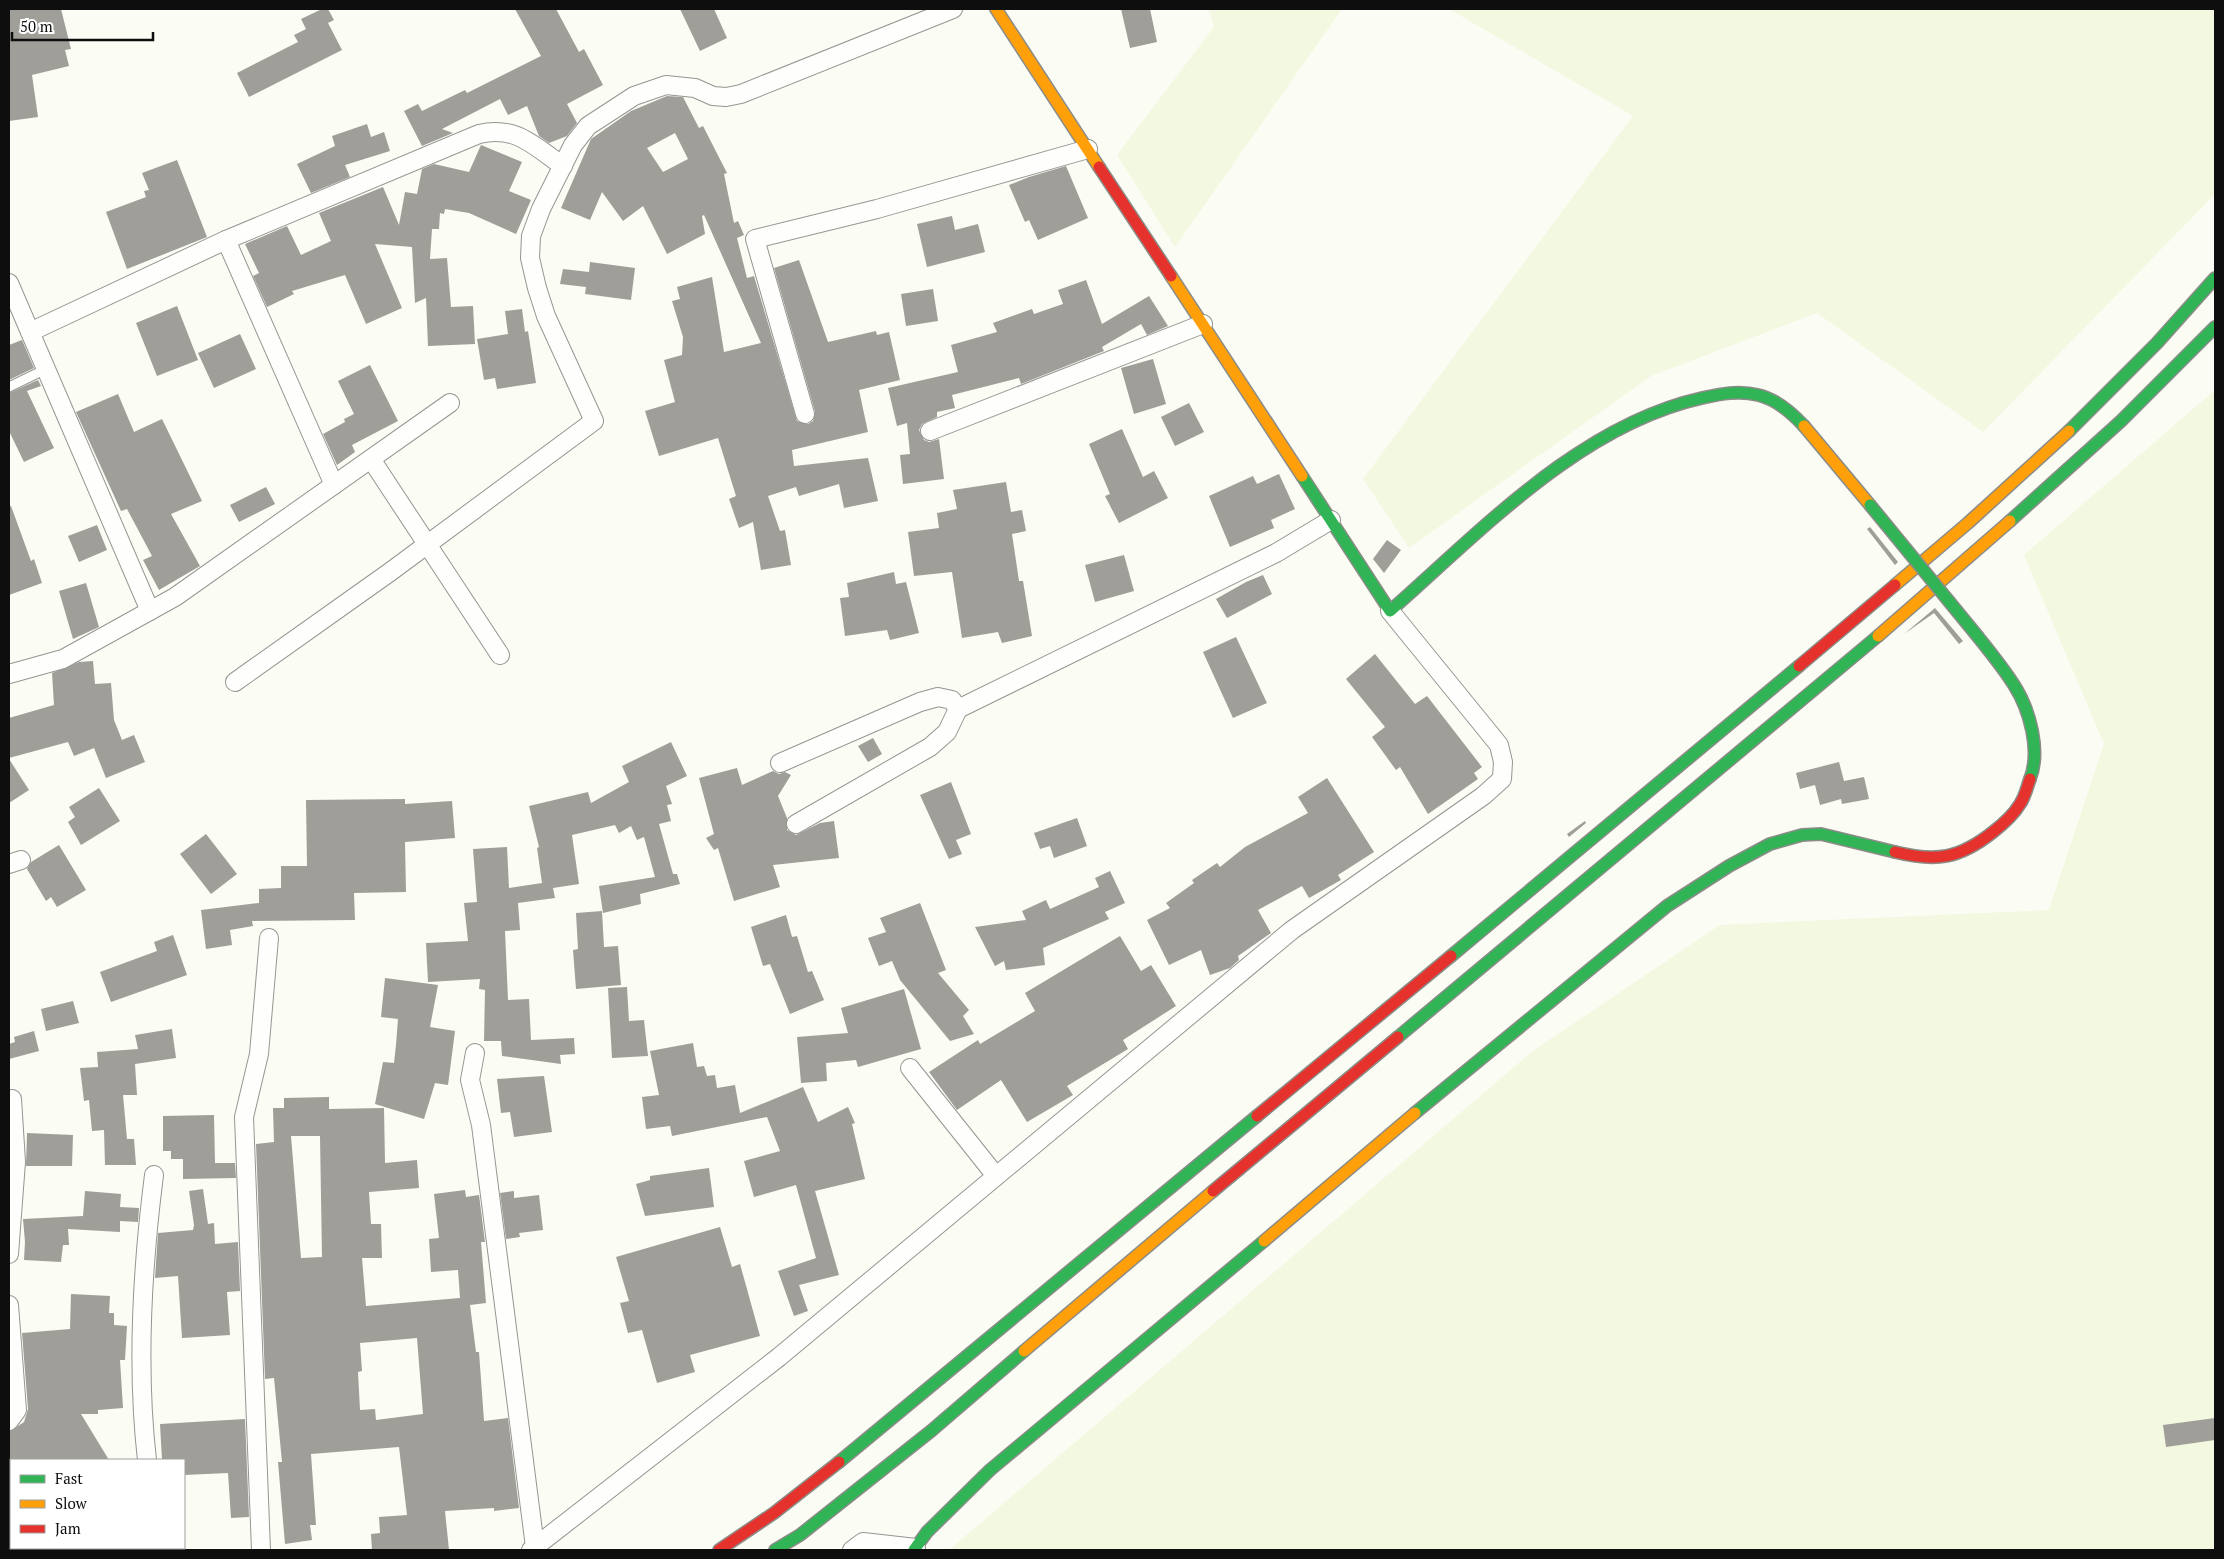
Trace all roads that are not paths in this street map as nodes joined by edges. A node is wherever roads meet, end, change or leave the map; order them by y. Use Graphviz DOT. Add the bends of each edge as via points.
graph roads {
  1 [pos="953,9"];
  2 [pos="996,9"];
  3 [pos="1088,149"];
  4 [pos="563,166"];
  5 [pos="226,240"];
  6 [pos="2215,278"];
  7 [pos="9,283"];
  8 [pos="1203,324"];
  9 [pos="2215,327"];
  10 [pos="30,332"];
  11 [pos="46,369"];
  12 [pos="9,387"];
  13 [pos="450,403"];
  14 [pos="805,414"];
  15 [pos="930,431"];
  16 [pos="371,459"];
  17 [pos="334,485"];
  18 [pos="1330,520"];
  19 [pos="427,544"];
  20 [pos="150,611"];
  21 [pos="1390,611"];
  22 [pos="500,655"];
  23 [pos="9,674"];
  24 [pos="235,682"];
  25 [pos="958,709"];
  26 [pos="780,763"];
  27 [pos="796,824"];
  28 [pos="269,938"];
  29 [pos="475,1053"];
  30 [pos="910,1068"];
  31 [pos="12,1100"];
  32 [pos="154,1175"];
  33 [pos="996,1176"];
  34 [pos="9,1254"];
  35 [pos="9,1305"];
  36 [pos="9,1421"];
  37 [pos="148,1459"];
  38 [pos="533,1549"];
  39 [pos="915,1549"];
  40 [pos="261,1550"];
  41 [pos="719,1550"];
  42 [pos="775,1550"];
  43 [pos="852,1550"];
  1 -- 4 [label="street" via="741,94 713,96 677,84 654,87 588,126 573,145"];
  2 -- 3 [label="main road"];
  3 -- 8 [label="main road"];
  3 -- 14 [label="street" via="877,209 755,239"];
  4 -- 5 [label="street" via="512,133 490,131"];
  4 -- 19 [label="street" via="541,209 532,236 530,258 546,316 594,421"];
  5 -- 10 [label="street"];
  5 -- 17 [label="street"];
  6 -- 41 [label="main road" via="2107,394 2039,460 1961,527 1606,827 859,1446 774,1513"];
  7 -- 10 [label="street"];
  8 -- 15 [label="street"];
  8 -- 18 [label="main road"];
  9 -- 42 [label="main road" via="2076,462 1956,570 1064,1316 931,1431 800,1535"];
  10 -- 11 [label="street"];
  11 -- 12 [label="lane"];
  11 -- 20 [label="street"];
  13 -- 16 [label="street"];
  16 -- 17 [label="street"];
  16 -- 19 [label="street"];
  17 -- 20 [label="street" via="175,597"];
  18 -- 21 [label="main road"];
  18 -- 25 [label="street" via="1276,553"];
  19 -- 22 [label="street"];
  19 -- 24 [label="street"];
  20 -- 23 [label="street" via="63,659"];
  21 -- 33 [label="street" via="1499,744 1502,778 1482,796 1292,930"];
  21 -- 39 [label="main road, bridge" via="1545,476 1615,431 1654,410 1707,395 1743,392 1771,400 1800,422 1979,638 2015,686 2029,718 2034,744 2032,774 2020,805 1974,848 1948,857 1920,858 1820,834 1802,835 1770,844 1667,906 990,1470 927,1532"];
  25 -- 26 [label="street" via="952,700 938,697 920,702"];
  25 -- 27 [label="street" via="947,732 930,748"];
  28 -- 40 [label="street" via="259,1054 244,1117"];
  29 -- 38 [label="street" via="470,1080 481,1124"];
  30 -- 33 [label="street"];
  31 -- 34 [label="street" via="16,1162"];
  32 -- 37 [label="street" via="142,1313 142,1388"];
  33 -- 38 [label="street" via="779,1357"];
  35 -- 36 [label="street" via="18,1410"];
  39 -- 43 [label="street" via="863,1542"];
}
